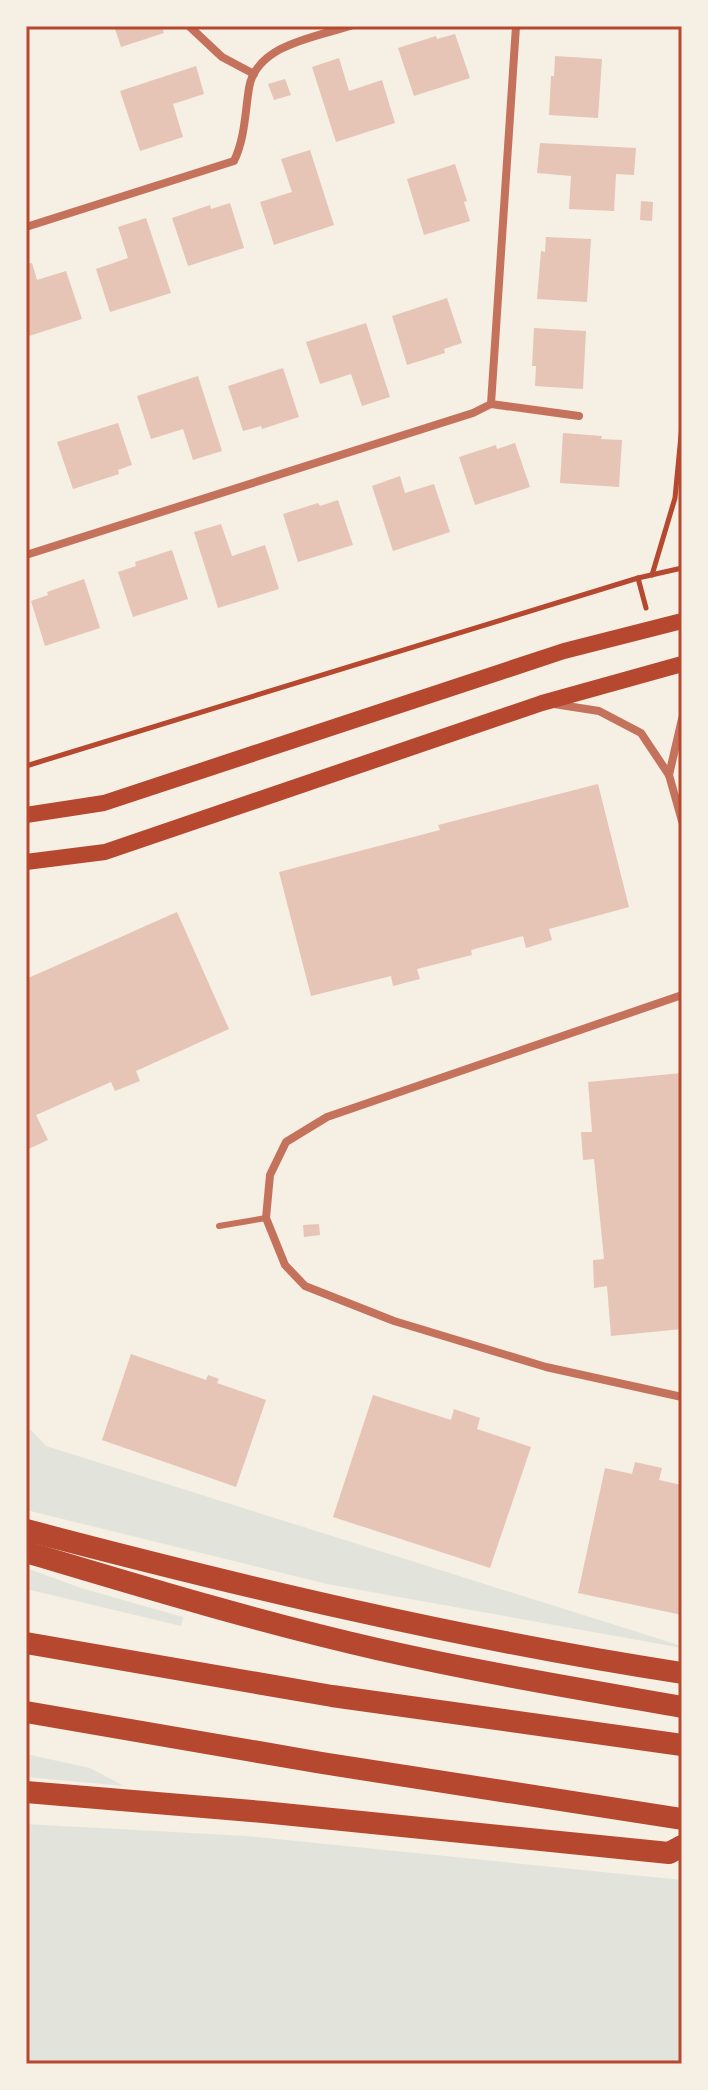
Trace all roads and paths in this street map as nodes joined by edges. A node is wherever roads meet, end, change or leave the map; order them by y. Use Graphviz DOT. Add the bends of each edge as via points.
graph roads {
  1 [pos="189,26"];
  2 [pos="350,26"];
  3 [pos="516,26"];
  4 [pos="254,74"];
  5 [pos="26,227"];
  6 [pos="491,404"];
  7 [pos="579,416"];
  8 [pos="682,425"];
  9 [pos="26,555"];
  10 [pos="682,568"];
  11 [pos="652,575"];
  12 [pos="682,621"];
  13 [pos="682,664"];
  14 [pos="542,703"];
  15 [pos="682,719"];
  16 [pos="26,766"];
  17 [pos="669,775"];
  18 [pos="26,815"];
  19 [pos="682,821"];
  20 [pos="26,862"];
  21 [pos="682,995"];
  22 [pos="266,1218"];
  23 [pos="219,1226"];
  24 [pos="682,1397"];
  25 [pos="26,1530"];
  26 [pos="26,1552"];
  27 [pos="26,1643"];
  28 [pos="682,1673"];
  29 [pos="682,1707"];
  30 [pos="26,1712"];
  31 [pos="682,1745"];
  32 [pos="26,1792"];
  33 [pos="682,1819"];
  34 [pos="682,1846"];
  1 -- 4 [label="street" via="222,57"];
  2 -- 4 [label="street" via="277,50"];
  3 -- 6 [label="street"];
  4 -- 5 [label="street" via="234,161"];
  6 -- 7 [label="street"];
  6 -- 9 [label="street"];
  8 -- 11 [label="path" via="675,498"];
  10 -- 11 [label="path"];
  11 -- 16 [label="path"];
  12 -- 18 [label="main road" via="564,651 104,803"];
  13 -- 14 [label="main road"];
  14 -- 17 [label="street" via="599,711 641,733"];
  14 -- 20 [label="main road" via="105,852"];
  15 -- 17 [label="street"];
  17 -- 19 [label="street"];
  21 -- 22 [label="street" via="327,1117 286,1142 270,1175"];
  22 -- 23 [label="lane"];
  22 -- 24 [label="street" via="285,1265 305,1286 394,1321 546,1367"];
  25 -- 28 [label="highway" via="371,1615 579,1658"];
  26 -- 29 [label="highway" via="376,1649"];
  27 -- 31 [label="highway" via="332,1696"];
  30 -- 33 [label="highway"];
  32 -- 34 [label="highway" via="669,1853"];
}
